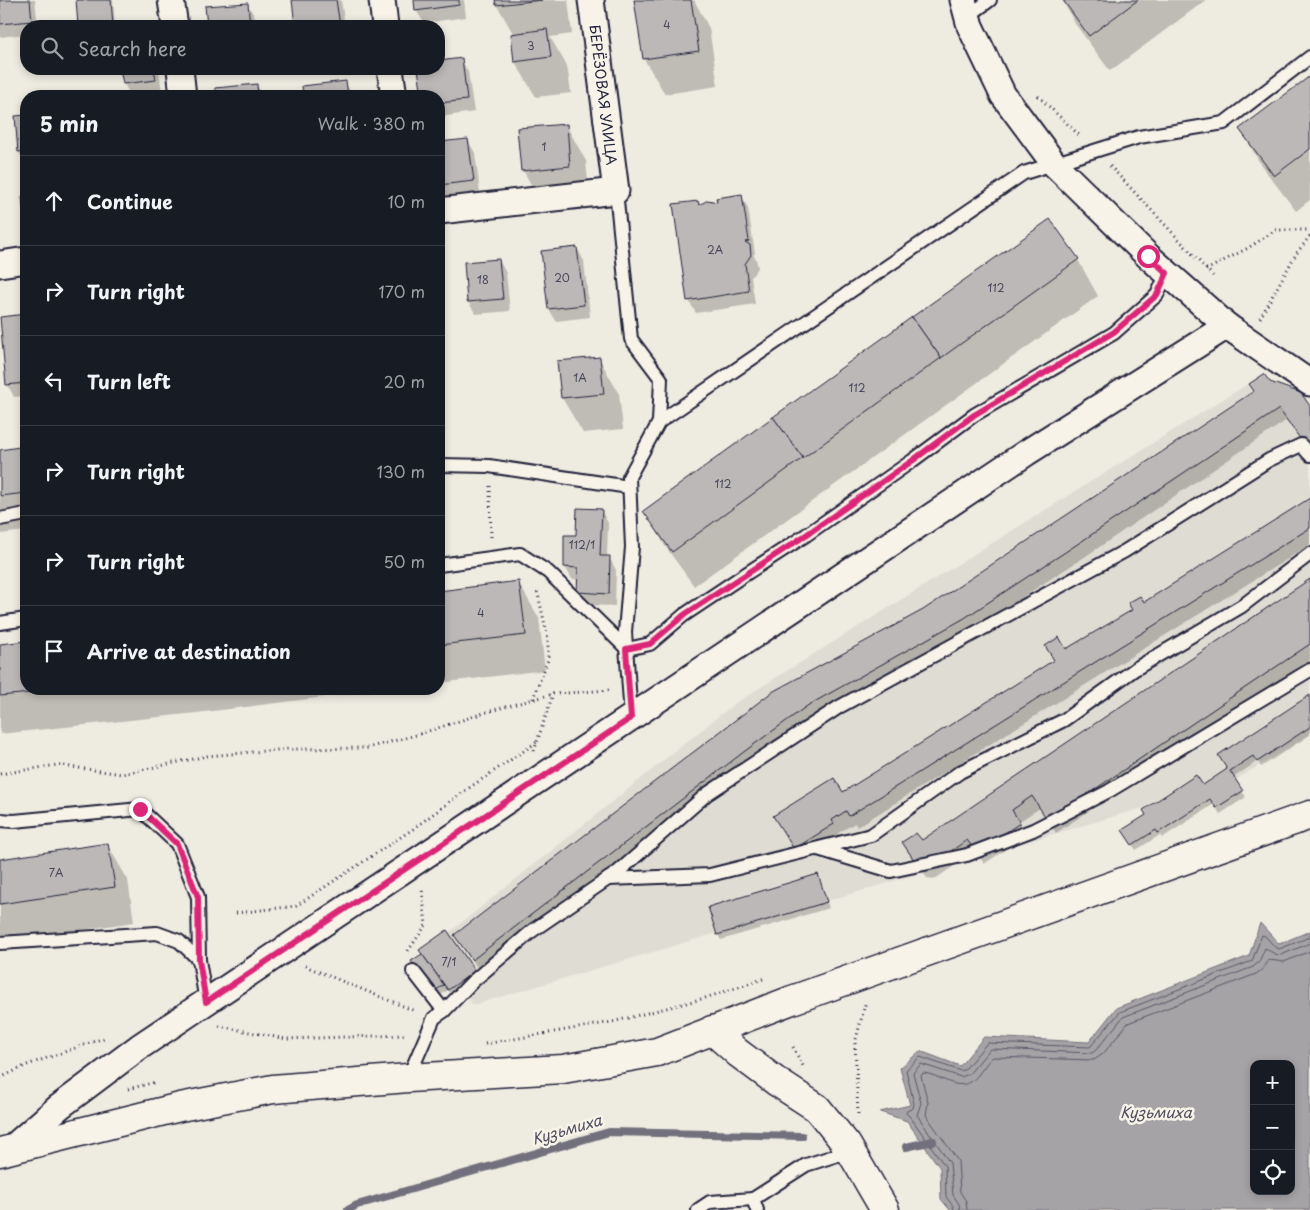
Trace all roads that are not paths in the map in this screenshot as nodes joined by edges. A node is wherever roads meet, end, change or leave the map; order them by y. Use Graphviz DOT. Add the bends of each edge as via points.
graph roads {
  1 [pos="171,0"];
  2 [pos="382,0"];
  3 [pos="591,0"];
  4 [pos="990,0"];
  5 [pos="965,8"];
  6 [pos="173,20"];
  7 [pos="384,20"];
  8 [pos="1310,57"];
  9 [pos="181,75"];
  10 [pos="391,75"];
  11 [pos="182,90"];
  12 [pos="393,90"];
  13 [pos="1055,164"];
  14 [pos="616,191"];
  15 [pos="445,210"];
  16 [pos="20,261"];
  17 [pos="0,264"];
  18 [pos="1175,280"];
  19 [pos="1227,326"];
  20 [pos="1310,383"];
  21 [pos="659,422"];
  22 [pos="1310,455"];
  23 [pos="445,466"];
  24 [pos="629,487"];
  25 [pos="20,515"];
  26 [pos="0,519"];
  27 [pos="1310,554"];
  28 [pos="445,564"];
  29 [pos="20,620"];
  30 [pos="0,623"];
  31 [pos="626,649"];
  32 [pos="1310,670"];
  33 [pos="631,718"];
  34 [pos="1310,815"];
  35 [pos="0,820"];
  36 [pos="816,848"];
  37 [pos="608,879"];
  38 [pos="0,943"];
  39 [pos="199,960"];
  40 [pos="413,971"];
  41 [pos="206,1002"];
  42 [pos="439,1015"];
  43 [pos="712,1030"];
  44 [pos="408,1078"];
  45 [pos="6,1150"];
  46 [pos="850,1151"];
  47 [pos="755,1204"];
  48 [pos="698,1210"];
  49 [pos="885,1210"];
  1 -- 6 [label="street"];
  2 -- 7 [label="street"];
  3 -- 14 [label="street, БЕРЁЗОВАЯ УЛИЦА"];
  4 -- 5 [label="lane"];
  5 -- 13 [label="street" via="970,26 1003,94"];
  8 -- 13 [label="lane" via="1224,123 1139,137"];
  9 -- 11 [label="street"];
  10 -- 12 [label="street"];
  13 -- 18 [label="street"];
  13 -- 21 [label="lane" via="1024,173"];
  14 -- 15 [label="street"];
  14 -- 21 [label="lane" via="631,339 661,379"];
  16 -- 17 [label="street"];
  18 -- 19 [label="street"];
  18 -- 31 [label="lane" via="1114,332 974,415 814,530 684,615 650,644"];
  19 -- 20 [label="street"];
  19 -- 33 [label="street" via="1026,453"];
  21 -- 24 [label="lane" via="629,477"];
  22 -- 37 [label="lane" via="1300,445 1269,460 1125,551 839,707 707,794"];
  23 -- 24 [label="lane" via="489,466"];
  24 -- 31 [label="lane" via="632,547"];
  25 -- 26 [label="lane"];
  27 -- 36 [label="lane" via="1242,606 1135,669 1064,720 960,772 871,834"];
  28 -- 31 [label="lane" via="520,554 548,572"];
  29 -- 30 [label="lane"];
  31 -- 33 [label="lane"];
  32 -- 36 [label="lane" via="1109,791 1032,830 967,855 892,871"];
  33 -- 41 [label="street"];
  34 -- 43 [label="main road"];
  35 -- 39 [label="lane" via="140,809 177,844 198,897"];
  36 -- 37 [label="lane" via="710,875"];
  37 -- 42 [label="lane" via="532,931"];
  38 -- 39 [label="lane" via="157,932 179,942"];
  39 -- 41 [label="lane"];
  40 -- 42 [label="lane"];
  41 -- 45 [label="street" via="139,1047"];
  42 -- 44 [label="lane" via="426,1035"];
  43 -- 44 [label="main road" via="657,1052 563,1069"];
  43 -- 46 [label="main road" via="738,1053 817,1108"];
  44 -- 45 [label="main road" via="273,1089 180,1107"];
  46 -- 47 [label="lane" via="806,1165"];
  46 -- 49 [label="main road"];
  47 -- 48 [label="lane" via="710,1202"];
}
